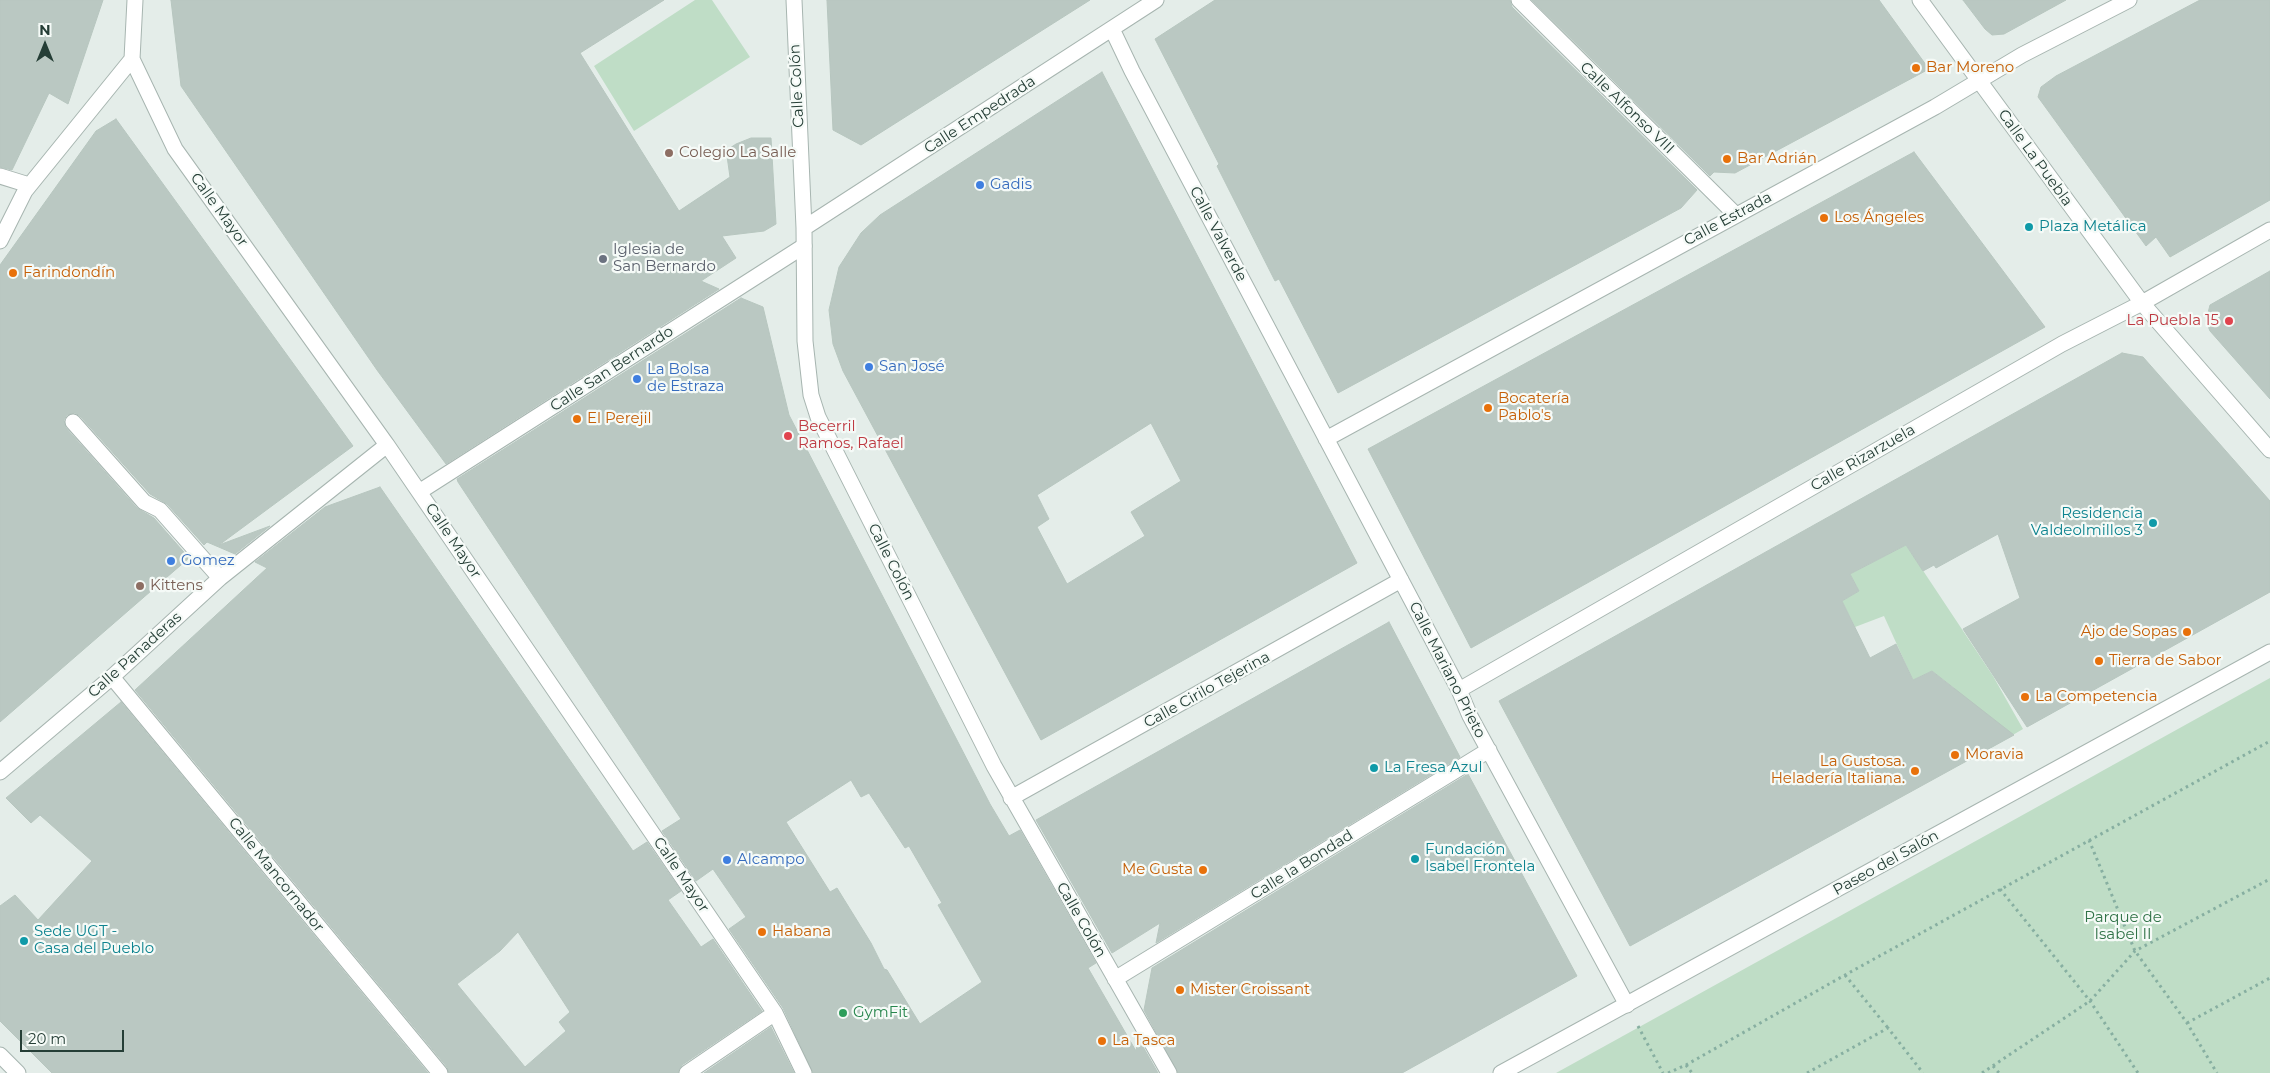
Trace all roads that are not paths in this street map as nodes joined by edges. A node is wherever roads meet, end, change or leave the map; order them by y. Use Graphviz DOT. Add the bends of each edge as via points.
graph roads {
  1 [pos="135,0"];
  2 [pos="794,0"];
  3 [pos="1156,0"];
  4 [pos="1518,0"];
  5 [pos="1920,0"];
  6 [pos="2129,0"];
  7 [pos="1112,29"];
  8 [pos="132,59"];
  9 [pos="1978,80"];
  10 [pos="0,176"];
  11 [pos="30,185"];
  12 [pos="1736,215"];
  13 [pos="804,228"];
  14 [pos="2270,230"];
  15 [pos="0,241"];
  16 [pos="804,246"];
  17 [pos="2142,303"];
  18 [pos="73,422"];
  19 [pos="1326,438"];
  20 [pos="387,445"];
  21 [pos="2270,450"];
  22 [pos="419,492"];
  23 [pos="220,578"];
  24 [pos="1401,580"];
  25 [pos="2270,652"];
  26 [pos="112,677"];
  27 [pos="1459,690"];
  28 [pos="1489,750"];
  29 [pos="0,772"];
  30 [pos="1011,798"];
  31 [pos="1115,979"];
  32 [pos="1627,1005"];
  33 [pos="775,1013"];
  34 [pos="0,1055"];
  35 [pos="18,1073"];
  36 [pos="440,1073"];
  37 [pos="687,1073"];
  38 [pos="804,1073"];
  39 [pos="1169,1073"];
  40 [pos="1501,1073"];
  1 -- 8 [label="street, Calle Mayor"];
  2 -- 13 [label="street, Calle Colón"];
  3 -- 7 [label="street, Calle Empedrada"];
  4 -- 12 [label="street, Calle Alfonso VIII"];
  5 -- 9 [label="street, Calle La Puebla"];
  6 -- 9 [label="street, Calle Estrada"];
  7 -- 13 [label="street, Calle Empedrada"];
  7 -- 19 [label="street, Calle Valverde"];
  8 -- 11 [label="street"];
  8 -- 20 [label="street, Calle Mayor" via="175,149"];
  9 -- 12 [label="street, Calle Estrada" via="1935,107"];
  9 -- 17 [label="street, Calle La Puebla"];
  10 -- 11 [label="street"];
  11 -- 15 [label="street"];
  12 -- 19 [label="street, Calle Estrada"];
  13 -- 16 [label="street, Calle Colón"];
  14 -- 17 [label="street, Calle Rizarzuela"];
  16 -- 22 [label="street, Calle San Bernardo"];
  16 -- 30 [label="street, Calle Colón" via="805,341 811,395 818,417"];
  17 -- 21 [label="street, Calle La Puebla"];
  17 -- 27 [label="street, Calle Rizarzuela" via="2078,335"];
  18 -- 23 [label="street" via="144,502 160,510"];
  19 -- 24 [label="street, Calle Mariano Prieto"];
  20 -- 22 [label="street, Calle Mayor"];
  20 -- 23 [label="street, Calle Panaderas"];
  22 -- 33 [label="street, Calle Mayor"];
  23 -- 26 [label="street, Calle Panaderas"];
  24 -- 27 [label="street, Calle Mariano Prieto"];
  24 -- 30 [label="street, Calle Cirilo Tejerina"];
  25 -- 32 [label="street, Paseo del Salón"];
  26 -- 29 [label="street, Calle Panaderas"];
  26 -- 36 [label="street, Calle Mancornador"];
  27 -- 28 [label="street, Calle Mariano Prieto"];
  28 -- 31 [label="street, Calle la Bondad"];
  28 -- 32 [label="street, Calle Mariano Prieto"];
  30 -- 31 [label="street, Calle Colón"];
  31 -- 39 [label="street, Calle Colón"];
  32 -- 40 [label="street, Paseo del Salón"];
  33 -- 37 [label="street"];
  33 -- 38 [label="street, Calle Mayor"];
  34 -- 35 [label="street"];
}
